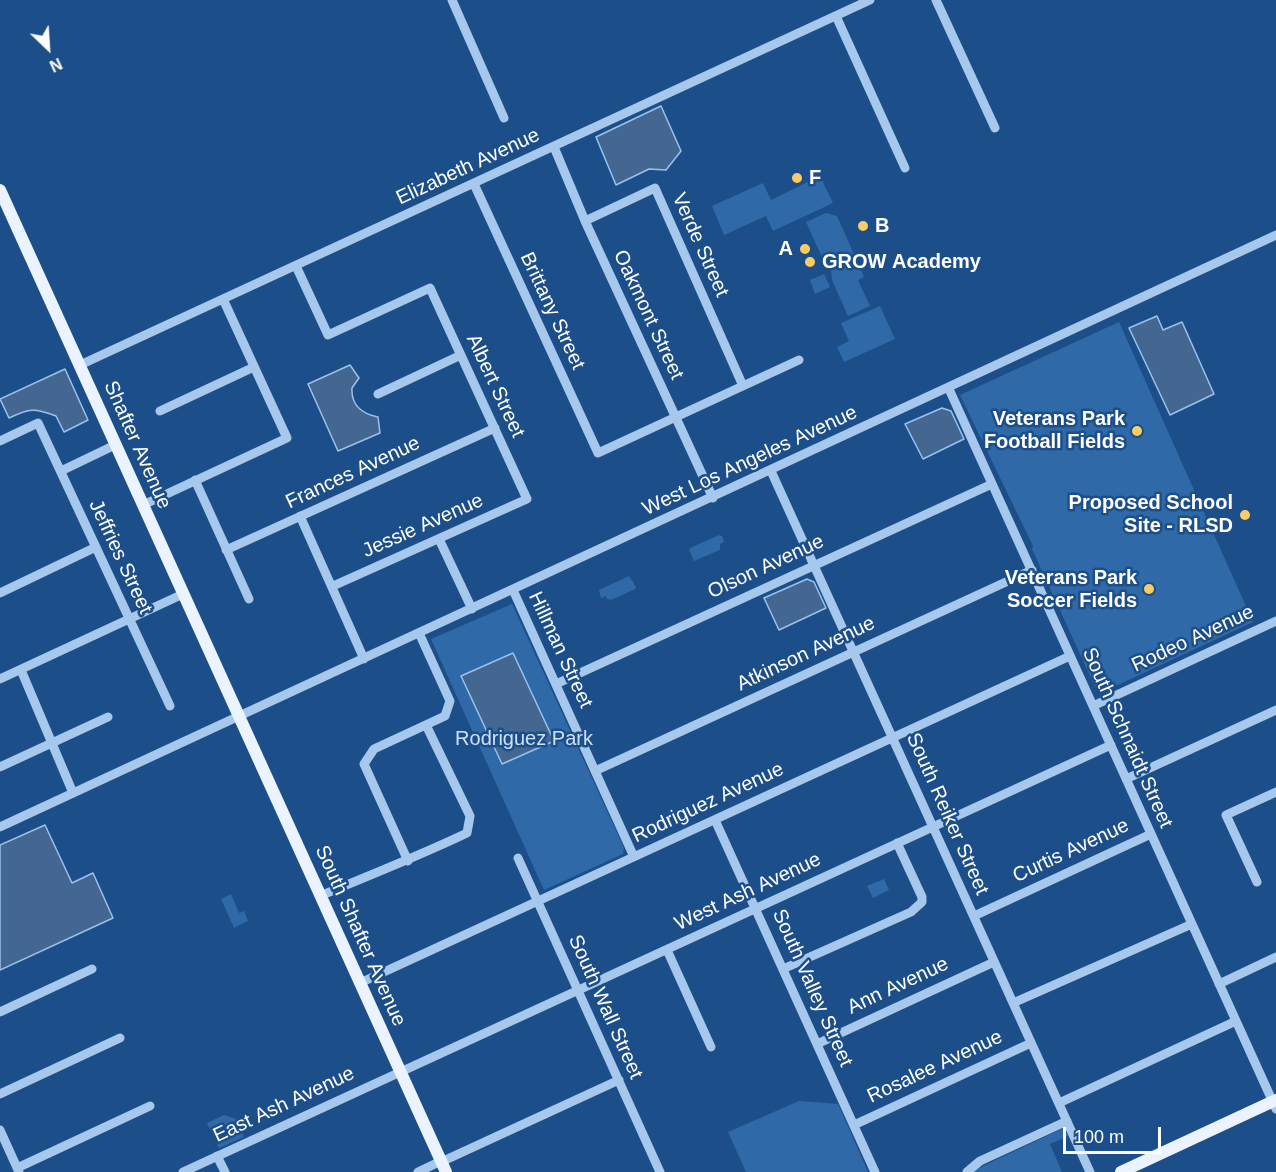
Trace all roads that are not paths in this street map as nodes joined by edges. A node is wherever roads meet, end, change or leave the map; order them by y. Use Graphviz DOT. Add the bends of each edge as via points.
graph roads {
  1 [pos="452,0"];
  2 [pos="870,0"];
  3 [pos="936,0"];
  4 [pos="836,16"];
  5 [pos="504,118"];
  6 [pos="994,128"];
  7 [pos="554,147"];
  8 [pos="905,168"];
  9 [pos="474,184"];
  10 [pos="0,190"];
  11 [pos="585,220"];
  12 [pos="1276,236"];
  13 [pos="296,266"];
  14 [pos="223,299"];
  15 [pos="461,355"];
  16 [pos="800,360"];
  17 [pos="80,365"];
  18 [pos="254,367"];
  19 [pos="743,386"];
  20 [pos="949,388"];
  21 [pos="378,394"];
  22 [pos="160,411"];
  23 [pos="676,417"];
  24 [pos="495,428"];
  25 [pos="0,441"];
  26 [pos="116,445"];
  27 [pos="61,471"];
  28 [pos="771,471"];
  29 [pos="195,480"];
  30 [pos="992,484"];
  31 [pos="713,498"];
  32 [pos="527,499"];
  33 [pos="143,505"];
  34 [pos="300,516"];
  35 [pos="439,539"];
  36 [pos="96,547"];
  37 [pos="226,550"];
  38 [pos="814,565"];
  39 [pos="1032,570"];
  40 [pos="333,586"];
  41 [pos="513,590"];
  42 [pos="0,593"];
  43 [pos="183,594"];
  44 [pos="249,599"];
  45 [pos="471,609"];
  46 [pos="129,619"];
  47 [pos="1276,621"];
  48 [pos="419,633"];
  49 [pos="854,651"];
  50 [pos="1070,656"];
  51 [pos="364,659"];
  52 [pos="21,670"];
  53 [pos="0,680"];
  54 [pos="556,684"];
  55 [pos="170,706"];
  56 [pos="1093,706"];
  57 [pos="1276,710"];
  58 [pos="108,717"];
  59 [pos="239,717"];
  60 [pos="426,725"];
  61 [pos="893,738"];
  62 [pos="52,743"];
  63 [pos="1111,745"];
  64 [pos="0,767"];
  65 [pos="595,771"];
  66 [pos="1126,779"];
  67 [pos="1276,792"];
  68 [pos="74,793"];
  69 [pos="715,820"];
  70 [pos="0,827"];
  71 [pos="933,827"];
  72 [pos="1151,834"];
  73 [pos="897,843"];
  74 [pos="634,857"];
  75 [pos="518,858"];
  76 [pos="408,861"];
  77 [pos="1257,882"];
  78 [pos="320,896"];
  79 [pos="538,902"];
  80 [pos="756,909"];
  81 [pos="974,916"];
  82 [pos="1192,924"];
  83 [pos="667,950"];
  84 [pos="1276,957"];
  85 [pos="994,962"];
  86 [pos="92,969"];
  87 [pos="783,969"];
  88 [pos="360,982"];
  89 [pos="1219,984"];
  90 [pos="578,991"];
  91 [pos="1014,1003"];
  92 [pos="0,1012"];
  93 [pos="1236,1021"];
  94 [pos="120,1038"];
  95 [pos="1031,1043"];
  96 [pos="817,1044"];
  97 [pos="711,1047"];
  98 [pos="400,1073"];
  99 [pos="618,1080"];
  100 [pos="0,1094"];
  101 [pos="1059,1103"];
  102 [pos="1275,1104"];
  103 [pos="150,1106"];
  104 [pos="1067,1121"];
  105 [pos="854,1125"];
  106 [pos="0,1130"];
  107 [pos="217,1156"];
  108 [pos="443,1165"];
  109 [pos="18,1170"];
  110 [pos="658,1171"];
  111 [pos="183,1172"];
  112 [pos="225,1172"];
  113 [pos="418,1172"];
  114 [pos="875,1172"];
  115 [pos="967,1172"];
  116 [pos="1090,1172"];
  117 [pos="1121,1172"];
  1 -- 5 [label="street"];
  2 -- 4 [label="street, Elizabeth Avenue"];
  3 -- 6 [label="street"];
  4 -- 7 [label="street, Elizabeth Avenue"];
  4 -- 8 [label="street"];
  7 -- 9 [label="street, Elizabeth Avenue"];
  7 -- 11 [label="street, Oakmont Street"];
  9 -- 13 [label="street, Elizabeth Avenue"];
  9 -- 23 [label="street, Brittany Street" via="598,453"];
  10 -- 17 [label="main road, Shafter Avenue"];
  11 -- 19 [label="street, Verde Street" via="655,188"];
  11 -- 23 [label="street, Oakmont Street"];
  12 -- 20 [label="street, West Los Angeles Avenue"];
  13 -- 14 [label="street, Elizabeth Avenue"];
  13 -- 15 [label="street, Albert Street" via="328,335 430,288"];
  14 -- 17 [label="street, Elizabeth Avenue"];
  14 -- 18 [label="street"];
  15 -- 21 [label="street"];
  15 -- 24 [label="street, Albert Street"];
  16 -- 19 [label="street"];
  17 -- 26 [label="main road, Shafter Avenue"];
  18 -- 22 [label="street"];
  18 -- 29 [label="street" via="287,438"];
  19 -- 23 [label="street"];
  20 -- 28 [label="street, West Los Angeles Avenue"];
  20 -- 30 [label="street, South Schnaidt Street"];
  23 -- 31 [label="street, Oakmont Street"];
  24 -- 32 [label="street, Albert Street"];
  24 -- 34 [label="street, Frances Avenue"];
  25 -- 27 [label="street, Jeffries Street" via="38,423"];
  26 -- 27 [label="street"];
  26 -- 33 [label="main road, Shafter Avenue"];
  27 -- 36 [label="street, Jeffries Street"];
  28 -- 31 [label="street, West Los Angeles Avenue"];
  28 -- 38 [label="street, South Reiker Street"];
  29 -- 33 [label="street"];
  29 -- 37 [label="street"];
  30 -- 38 [label="street, Olson Avenue"];
  30 -- 39 [label="street, South Schnaidt Street"];
  31 -- 41 [label="street, West Los Angeles Avenue"];
  32 -- 35 [label="street, Jessie Avenue"];
  33 -- 43 [label="main road, Shafter Avenue"];
  34 -- 37 [label="street, Frances Avenue"];
  34 -- 40 [label="street"];
  35 -- 40 [label="street, Jessie Avenue"];
  35 -- 45 [label="street"];
  36 -- 42 [label="street"];
  36 -- 46 [label="street, Jeffries Street"];
  37 -- 44 [label="street"];
  38 -- 49 [label="street, South Reiker Street"];
  38 -- 54 [label="street, Olson Avenue"];
  39 -- 49 [label="street, Atkinson Avenue"];
  39 -- 50 [label="street, South Schnaidt Street"];
  40 -- 51 [label="street"];
  41 -- 45 [label="street, West Los Angeles Avenue"];
  41 -- 54 [label="street, Hillman Street"];
  43 -- 46 [label="street"];
  43 -- 59 [label="main road, Shafter Avenue"];
  45 -- 48 [label="street, West Los Angeles Avenue"];
  46 -- 52 [label="street"];
  46 -- 55 [label="street, Jeffries Street"];
  47 -- 56 [label="street, Rodeo Avenue"];
  48 -- 51 [label="street, West Los Angeles Avenue"];
  48 -- 60 [label="street" via="450,701 445,716"];
  49 -- 61 [label="street, South Reiker Street"];
  49 -- 65 [label="street, Atkinson Avenue"];
  50 -- 56 [label="street, South Schnaidt Street"];
  50 -- 61 [label="street, Rodriguez Avenue"];
  51 -- 59 [label="street, West Los Angeles Avenue"];
  52 -- 53 [label="street"];
  52 -- 62 [label="street"];
  54 -- 65 [label="street, Hillman Street"];
  56 -- 63 [label="street, South Schnaidt Street"];
  57 -- 66 [label="street"];
  58 -- 62 [label="street"];
  59 -- 68 [label="street, West Los Angeles Avenue"];
  59 -- 78 [label="main road, South Shafter Avenue"];
  60 -- 76 [label="street" via="374,748 364,764"];
  60 -- 76 [label="street" via="470,816 467,833"];
  61 -- 69 [label="street, Rodriguez Avenue"];
  61 -- 71 [label="street, South Reiker Street"];
  62 -- 64 [label="street"];
  62 -- 68 [label="street"];
  63 -- 66 [label="street, South Schnaidt Street"];
  63 -- 71 [label="street, West Ash Avenue"];
  65 -- 74 [label="street, Hillman Street"];
  66 -- 72 [label="street, South Schnaidt Street"];
  67 -- 77 [label="street" via="1226,815"];
  68 -- 70 [label="street, West Los Angeles Avenue"];
  69 -- 74 [label="street, Rodriguez Avenue"];
  69 -- 80 [label="street, South Valley Street"];
  71 -- 73 [label="street, West Ash Avenue"];
  71 -- 81 [label="street, South Reiker Street"];
  72 -- 81 [label="street, Curtis Avenue"];
  72 -- 82 [label="street, South Schnaidt Street"];
  73 -- 80 [label="street, West Ash Avenue"];
  73 -- 87 [label="street" via="922,902 911,912"];
  74 -- 79 [label="street, Rodriguez Avenue"];
  75 -- 79 [label="street, South Wall Street"];
  76 -- 78 [label="street"];
  78 -- 88 [label="main road, South Shafter Avenue"];
  79 -- 88 [label="street, Rodriguez Avenue"];
  79 -- 90 [label="street, South Wall Street"];
  80 -- 83 [label="street, West Ash Avenue"];
  80 -- 87 [label="street, South Valley Street"];
  81 -- 85 [label="street, South Reiker Street"];
  82 -- 89 [label="street, South Schnaidt Street"];
  82 -- 91 [label="street"];
  83 -- 90 [label="street, West Ash Avenue"];
  83 -- 97 [label="street"];
  84 -- 89 [label="street"];
  85 -- 91 [label="street, South Reiker Street"];
  85 -- 96 [label="street, Ann Avenue"];
  86 -- 92 [label="street"];
  87 -- 96 [label="street, South Valley Street"];
  88 -- 98 [label="main road, South Shafter Avenue"];
  89 -- 93 [label="street, South Schnaidt Street"];
  90 -- 98 [label="street, West Ash Avenue"];
  90 -- 99 [label="street, South Wall Street"];
  91 -- 95 [label="street, South Reiker Street"];
  93 -- 101 [label="street"];
  93 -- 102 [label="street, South Schnaidt Street"];
  94 -- 100 [label="street"];
  95 -- 101 [label="street, South Reiker Street"];
  95 -- 105 [label="street, Rosalee Avenue"];
  96 -- 105 [label="street, South Valley Street"];
  98 -- 107 [label="street, East Ash Avenue"];
  98 -- 108 [label="main road, South Shafter Avenue"];
  99 -- 108 [label="street"];
  99 -- 110 [label="street, South Wall Street"];
  101 -- 104 [label="street, South Reiker Street"];
  102 -- 117 [label="main road"];
  103 -- 109 [label="street"];
  104 -- 115 [label="street" via="980,1161"];
  104 -- 116 [label="street, South Reiker Street"];
  105 -- 114 [label="street, South Valley Street"];
  106 -- 109 [label="street"];
  107 -- 111 [label="street, East Ash Avenue"];
  107 -- 112 [label="street"];
  108 -- 113 [label="street"];
}
